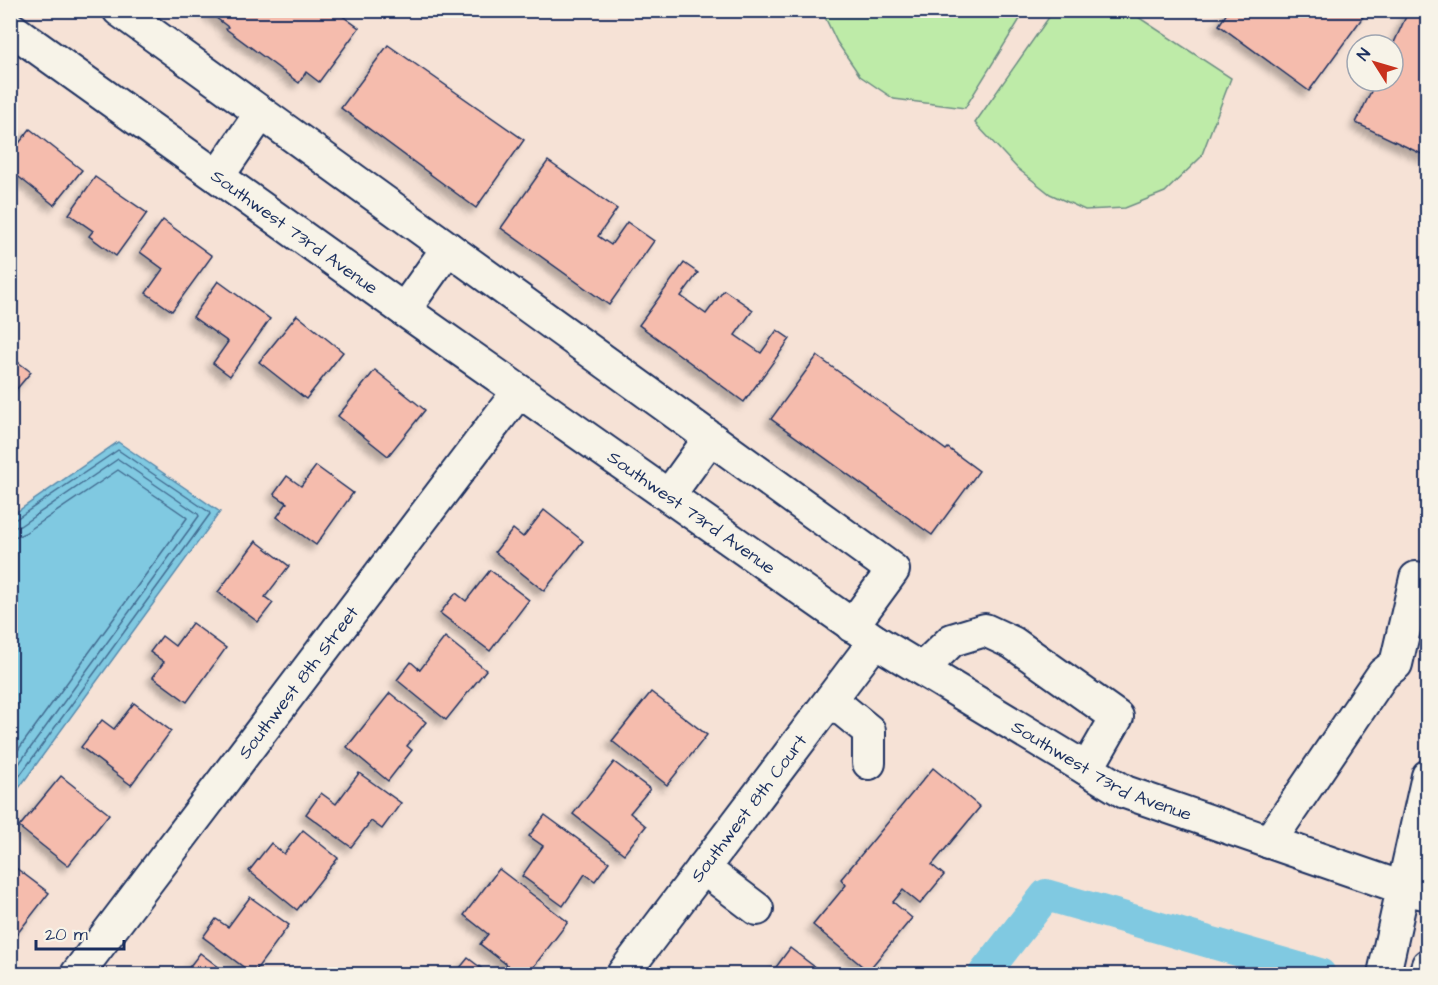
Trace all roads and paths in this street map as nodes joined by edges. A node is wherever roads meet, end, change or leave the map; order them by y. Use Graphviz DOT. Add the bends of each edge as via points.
graph roads {
  1 [pos="119,10"];
  2 [pos="10,28"];
  3 [pos="261,113"];
  4 [pos="218,176"];
  5 [pos="448,248"];
  6 [pos="404,310"];
  7 [pos="519,391"];
  8 [pos="710,438"];
  9 [pos="669,495"];
  10 [pos="1422,579"];
  11 [pos="864,634"];
  12 [pos="921,669"];
  13 [pos="831,700"];
  14 [pos="869,763"];
  15 [pos="1087,769"];
  16 [pos="1428,776"];
  17 [pos="1269,842"];
  18 [pos="703,868"];
  19 [pos="1415,891"];
  20 [pos="757,909"];
  21 [pos="1428,964"];
  22 [pos="77,975"];
  23 [pos="623,975"];
  24 [pos="1384,975"];
  25 [pos="1425,975"];
  1 -- 3 [label="street"];
  2 -- 4 [label="street, Southwest 73rd Avenue"];
  3 -- 4 [label="street"];
  3 -- 5 [label="street"];
  4 -- 6 [label="street, Southwest 73rd Avenue"];
  5 -- 6 [label="street"];
  5 -- 8 [label="street"];
  6 -- 7 [label="street, Southwest 73rd Avenue"];
  7 -- 9 [label="street, Southwest 73rd Avenue"];
  7 -- 22 [label="street, Southwest 8th Street"];
  8 -- 9 [label="street"];
  8 -- 11 [label="street, Southwest 8th Court" via="893,570"];
  9 -- 11 [label="street, Southwest 73rd Avenue"];
  10 -- 17 [label="street" via="1396,664 1383,674"];
  11 -- 12 [label="street, Southwest 73rd Avenue"];
  11 -- 13 [label="street, Southwest 8th Court"];
  12 -- 15 [label="street, Southwest 73rd Avenue"];
  12 -- 15 [label="street" via="952,640 985,630 1013,643 1117,717"];
  13 -- 14 [label="street" via="869,731"];
  13 -- 18 [label="street, Southwest 8th Court"];
  15 -- 17 [label="street, Southwest 73rd Avenue" via="1125,792"];
  16 -- 19 [label="street"];
  17 -- 19 [label="street, Southwest 73rd Avenue"];
  18 -- 20 [label="street"];
  18 -- 23 [label="street, Southwest 8th Court"];
  19 -- 24 [label="street"];
  21 -- 25 [label="street"];
}
